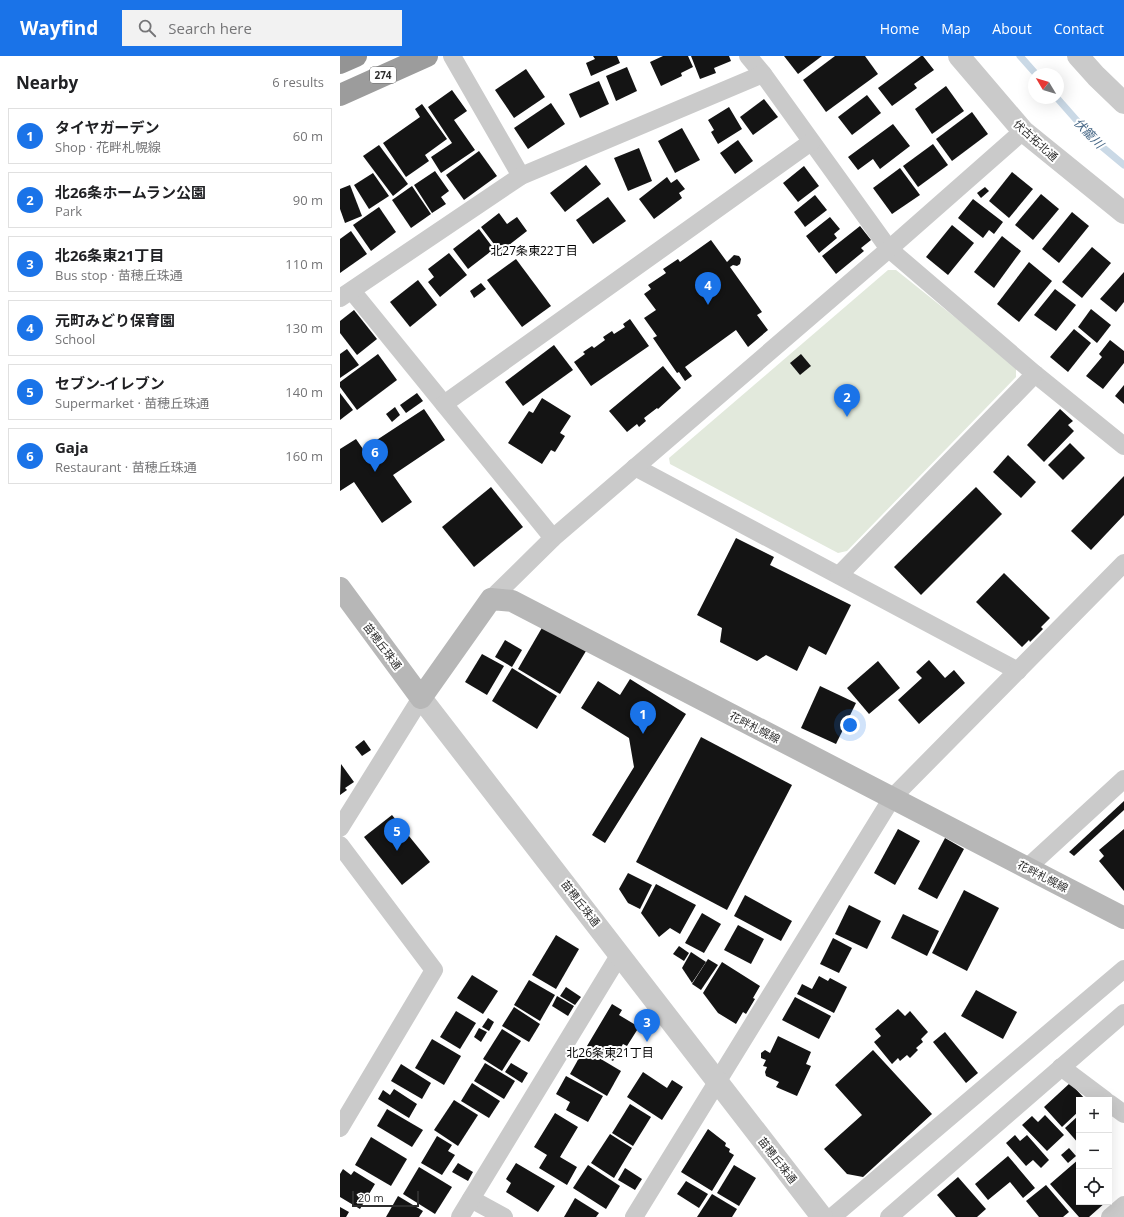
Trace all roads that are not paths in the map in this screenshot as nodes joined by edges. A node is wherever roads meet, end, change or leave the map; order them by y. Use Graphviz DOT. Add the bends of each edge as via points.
graph roads {
  1 [pos="356,56"];
  2 [pos="427,56"];
  3 [pos="452,56"];
  4 [pos="748,56"];
  5 [pos="959,56"];
  6 [pos="1078,56"];
  7 [pos="340,63"];
  8 [pos="763,74"];
  9 [pos="340,95"];
  10 [pos="1124,103"];
  11 [pos="1023,131"];
  12 [pos="812,142"];
  13 [pos="521,176"];
  14 [pos="1124,213"];
  15 [pos="889,249"];
  16 [pos="346,295"];
  17 [pos="1035,374"];
  18 [pos="444,404"];
  19 [pos="1124,446"];
  20 [pos="635,467"];
  21 [pos="553,538"];
  22 [pos="1124,563"];
  23 [pos="839,575"];
  24 [pos="340,588"];
  25 [pos="491,599"];
  26 [pos="1018,670"];
  27 [pos="421,698"];
  28 [pos="1124,779"];
  29 [pos="892,798"];
  30 [pos="340,828"];
  31 [pos="340,845"];
  32 [pos="1027,868"];
  33 [pos="1124,918"];
  34 [pos="620,954"];
  35 [pos="1124,969"];
  36 [pos="1124,1013"];
  37 [pos="1061,1067"];
  38 [pos="717,1080"];
  39 [pos="1101,1097"];
  40 [pos="1112,1105"];
  41 [pos="1124,1114"];
  42 [pos="340,1128"];
  43 [pos="471,1199"];
  44 [pos="1124,1205"];
  45 [pos="460,1217"];
  46 [pos="504,1217"];
  47 [pos="634,1217"];
  48 [pos="822,1217"];
  49 [pos="832,1217"];
  50 [pos="889,1217"];
  51 [pos="1110,1217"];
  1 -- 7 [label="highway"];
  2 -- 9 [label="highway, 274"];
  3 -- 13 [label="street"];
  4 -- 8 [label="street"];
  5 -- 11 [label="street, 伏古拓北通"];
  6 -- 10 [label="street"];
  8 -- 12 [label="street"];
  8 -- 13 [label="street"];
  11 -- 14 [label="street, 伏古拓北通"];
  11 -- 15 [label="street"];
  12 -- 15 [label="street"];
  12 -- 18 [label="street"];
  13 -- 16 [label="street"];
  15 -- 17 [label="street"];
  15 -- 20 [label="street"];
  16 -- 18 [label="street"];
  17 -- 19 [label="street"];
  17 -- 23 [label="street"];
  18 -- 21 [label="street"];
  20 -- 21 [label="street"];
  20 -- 23 [label="street"];
  21 -- 25 [label="street"];
  22 -- 26 [label="street"];
  23 -- 26 [label="street"];
  24 -- 27 [label="main road, 苗穂丘珠通"];
  25 -- 27 [label="main road"];
  25 -- 29 [label="main road, 花畔札幌線" via="512,601"];
  26 -- 29 [label="street"];
  27 -- 30 [label="street"];
  27 -- 34 [label="street, 苗穂丘珠通"];
  28 -- 32 [label="street"];
  29 -- 32 [label="main road, 花畔札幌線"];
  29 -- 38 [label="street"];
  31 -- 42 [label="street" via="434,970"];
  32 -- 33 [label="main road, 花畔札幌線"];
  34 -- 38 [label="street, 苗穂丘珠通"];
  34 -- 43 [label="street"];
  35 -- 49 [label="street"];
  36 -- 37 [label="street"];
  37 -- 39 [label="street"];
  37 -- 50 [label="street"];
  38 -- 47 [label="street"];
  38 -- 48 [label="street, 苗穂丘珠通"];
  40 -- 41 [label="street"];
  43 -- 45 [label="street"];
  43 -- 46 [label="street"];
  44 -- 51 [label="street"];
}
